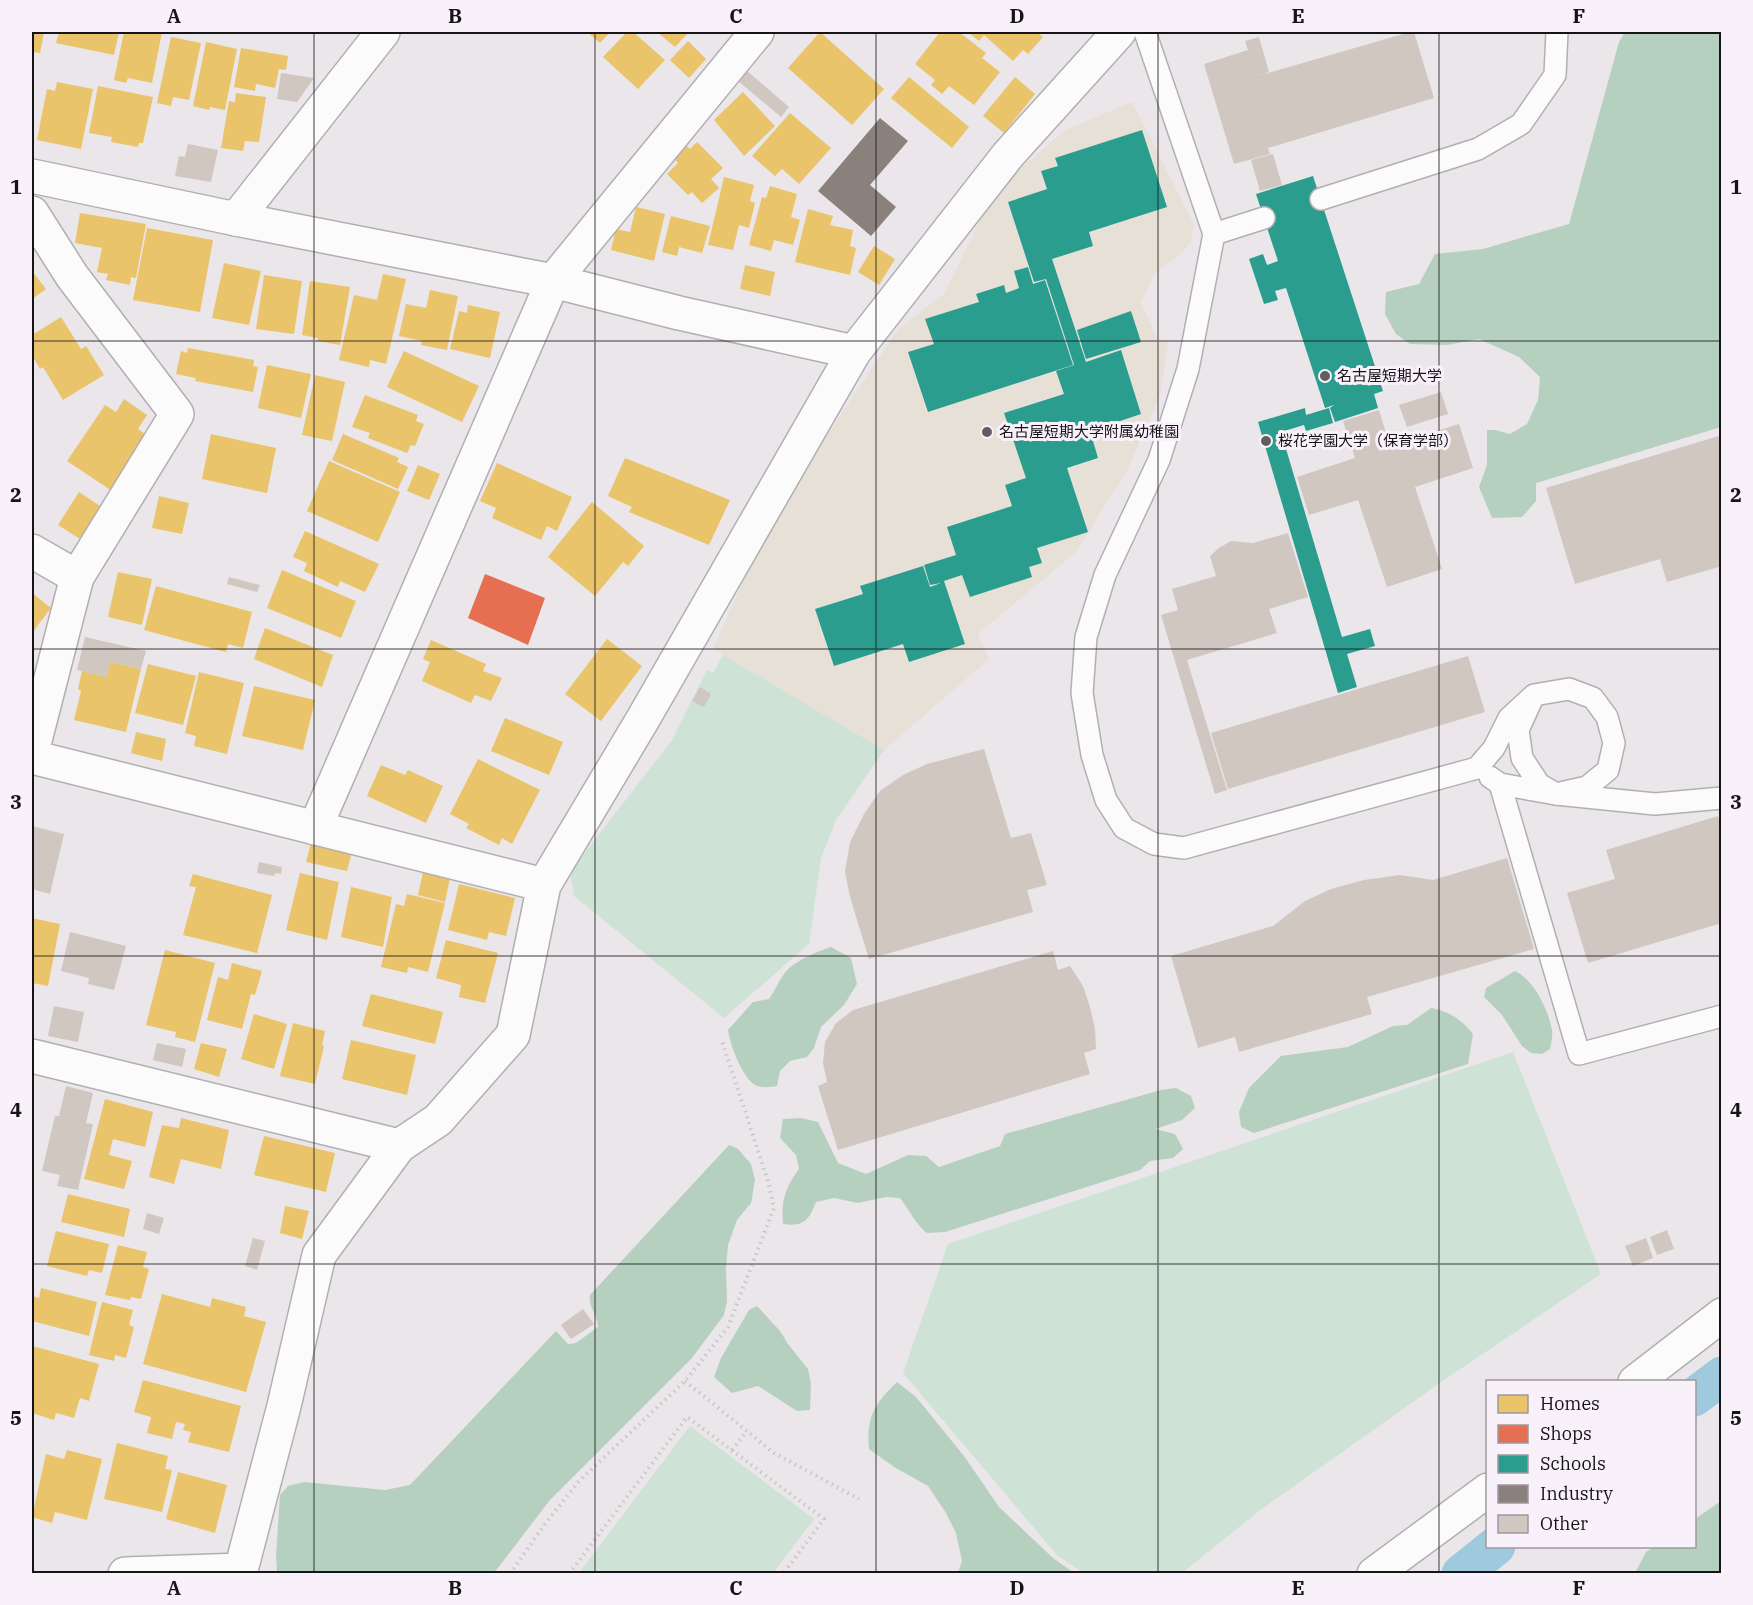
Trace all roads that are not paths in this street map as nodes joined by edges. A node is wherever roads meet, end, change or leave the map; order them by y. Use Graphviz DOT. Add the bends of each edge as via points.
graph roads {
  1 [pos="382,32"];
  2 [pos="757,32"];
  3 [pos="1119,32"];
  4 [pos="1145,32"];
  5 [pos="1557,32"];
  6 [pos="32,176"];
  7 [pos="1321,199"];
  8 [pos="32,213"];
  9 [pos="1264,218"];
  10 [pos="236,219"];
  11 [pos="1214,234"];
  12 [pos="553,281"];
  13 [pos="854,352"];
  14 [pos="32,551"];
  15 [pos="76,577"];
  16 [pos="1534,695"];
  17 [pos="32,755"];
  18 [pos="1477,768"];
  19 [pos="1500,784"];
  20 [pos="1556,794"];
  21 [pos="1722,798"];
  22 [pos="315,828"];
  23 [pos="544,885"];
  24 [pos="1722,1016"];
  25 [pos="33,1064"];
  26 [pos="399,1146"];
  27 [pos="1722,1315"];
  28 [pos="1638,1380"];
  29 [pos="1486,1491"];
  30 [pos="241,1572"];
  31 [pos="125,1574"];
  32 [pos="1374,1574"];
  1 -- 10 [label="street"];
  2 -- 12 [label="street"];
  3 -- 13 [label="street" via="1008,155"];
  4 -- 11 [label="lane"];
  5 -- 7 [label="lane" via="1555,75 1521,124 1478,149"];
  6 -- 10 [label="street"];
  8 -- 15 [label="street" via="72,276 177,414"];
  9 -- 11 [label="lane"];
  10 -- 12 [label="street"];
  11 -- 18 [label="lane" via="1188,369 1163,448 1106,575 1086,637 1082,693 1092,755 1106,800 1124,828 1154,844 1184,848"];
  12 -- 13 [label="street"];
  12 -- 22 [label="street"];
  13 -- 23 [label="street"];
  14 -- 15 [label="street"];
  15 -- 17 [label="street"];
  16 -- 18 [label="lane" via="1509,718 1494,748"];
  16 -- 20 [label="lane" via="1518,730 1522,758 1539,784"];
  16 -- 20 [label="lane" via="1569,689 1593,698 1607,717 1614,743 1608,770 1587,787"];
  17 -- 22 [label="street"];
  18 -- 19 [label="lane"];
  19 -- 20 [label="lane"];
  19 -- 24 [label="lane" via="1580,1054"];
  20 -- 21 [label="lane" via="1655,804"];
  22 -- 23 [label="street"];
  23 -- 26 [label="street" via="513,1035 438,1120"];
  25 -- 26 [label="street"];
  26 -- 30 [label="street" via="319,1255"];
  27 -- 28 [label="street"];
  29 -- 32 [label="street"];
  30 -- 31 [label="street"];
}
